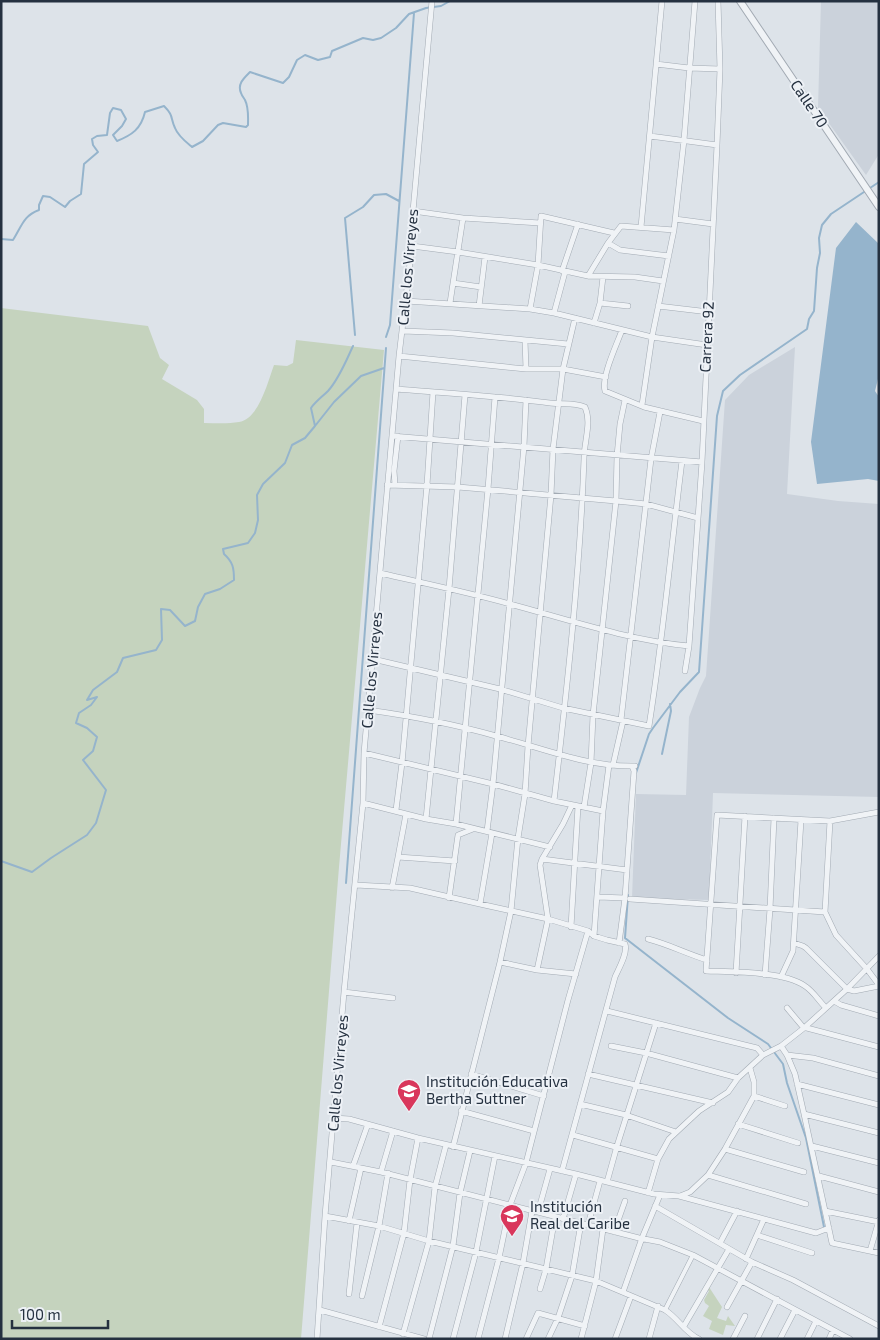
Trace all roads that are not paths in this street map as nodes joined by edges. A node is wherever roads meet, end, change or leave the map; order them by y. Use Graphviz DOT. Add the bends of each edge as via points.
graph roads {
  1 [pos="662,1"];
  2 [pos="695,1"];
  3 [pos="718,1"];
  4 [pos="740,1"];
  5 [pos="432,3"];
  6 [pos="656,64"];
  7 [pos="689,68"];
  8 [pos="720,69"];
  9 [pos="650,136"];
  10 [pos="684,140"];
  11 [pos="717,145"];
  12 [pos="879,207"];
  13 [pos="413,212"];
  14 [pos="464,218"];
  15 [pos="675,219"];
  16 [pos="540,223"];
  17 [pos="578,224"];
  18 [pos="713,224"];
  19 [pos="641,227"];
  20 [pos="674,230"];
  21 [pos="614,233"];
  22 [pos="608,243"];
  23 [pos="412,246"];
  24 [pos="458,252"];
  25 [pos="669,256"];
  26 [pos="485,257"];
  27 [pos="538,265"];
  28 [pos="564,271"];
  29 [pos="588,276"];
  30 [pos="603,277"];
  31 [pos="663,281"];
  32 [pos="453,283"];
  33 [pos="481,287"];
  34 [pos="406,300"];
  35 [pos="450,303"];
  36 [pos="600,303"];
  37 [pos="479,306"];
  38 [pos="628,306"];
  39 [pos="658,306"];
  40 [pos="530,309"];
  41 [pos="708,312"];
  42 [pos="554,313"];
  43 [pos="575,318"];
  44 [pos="594,323"];
  45 [pos="622,330"];
  46 [pos="403,331"];
  47 [pos="652,337"];
  48 [pos="525,340"];
  49 [pos="568,344"];
  50 [pos="707,345"];
  51 [pos="399,356"];
  52 [pos="526,369"];
  53 [pos="563,369"];
  54 [pos="606,377"];
  55 [pos="396,389"];
  56 [pos="433,392"];
  57 [pos="465,395"];
  58 [pos="495,397"];
  59 [pos="526,400"];
  60 [pos="625,400"];
  61 [pos="558,404"];
  62 [pos="642,405"];
  63 [pos="660,412"];
  64 [pos="703,421"];
  65 [pos="392,436"];
  66 [pos="398,436"];
  67 [pos="430,439"];
  68 [pos="462,442"];
  69 [pos="492,443"];
  70 [pos="524,446"];
  71 [pos="553,449"];
  72 [pos="584,452"];
  73 [pos="617,456"];
  74 [pos="393,457"];
  75 [pos="651,459"];
  76 [pos="682,461"];
  77 [pos="702,462"];
  78 [pos="387,485"];
  79 [pos="395,485"];
  80 [pos="427,485"];
  81 [pos="458,487"];
  82 [pos="488,489"];
  83 [pos="519,492"];
  84 [pos="550,495"];
  85 [pos="583,498"];
  86 [pos="616,501"];
  87 [pos="646,504"];
  88 [pos="676,511"];
  89 [pos="698,518"];
  90 [pos="380,573"];
  91 [pos="418,582"];
  92 [pos="449,589"];
  93 [pos="478,596"];
  94 [pos="509,603"];
  95 [pos="541,613"];
  96 [pos="572,622"];
  97 [pos="602,630"];
  98 [pos="630,636"];
  99 [pos="662,644"];
  100 [pos="689,646"];
  101 [pos="372,659"];
  102 [pos="410,667"];
  103 [pos="685,671"];
  104 [pos="441,675"];
  105 [pos="470,682"];
  106 [pos="500,689"];
  107 [pos="532,700"];
  108 [pos="563,708"];
  109 [pos="368,710"];
  110 [pos="406,715"];
  111 [pos="593,715"];
  112 [pos="622,720"];
  113 [pos="435,722"];
  114 [pos="466,728"];
  115 [pos="497,736"];
  116 [pos="528,746"];
  117 [pos="364,753"];
  118 [pos="559,755"];
  119 [pos="402,763"];
  120 [pos="591,763"];
  121 [pos="611,765"];
  122 [pos="432,769"];
  123 [pos="462,776"];
  124 [pos="493,784"];
  125 [pos="525,794"];
  126 [pos="554,801"];
  127 [pos="363,803"];
  128 [pos="575,805"];
  129 [pos="584,807"];
  130 [pos="396,810"];
  131 [pos="603,811"];
  132 [pos="879,812"];
  133 [pos="406,814"];
  134 [pos="745,816"];
  135 [pos="774,818"];
  136 [pos="426,819"];
  137 [pos="801,820"];
  138 [pos="830,821"];
  139 [pos="457,824"];
  140 [pos="474,829"];
  141 [pos="490,832"];
  142 [pos="458,835"];
  143 [pos="518,838"];
  144 [pos="550,847"];
  145 [pos="398,857"];
  146 [pos="542,859"];
  147 [pos="455,861"];
  148 [pos="573,863"];
  149 [pos="599,867"];
  150 [pos="627,870"];
  151 [pos="356,885"];
  152 [pos="392,888"];
  153 [pos="598,897"];
  154 [pos="450,898"];
  155 [pos="628,899"];
  156 [pos="480,904"];
  157 [pos="710,904"];
  158 [pos="741,906"];
  159 [pos="770,908"];
  160 [pos="796,910"];
  161 [pos="512,911"];
  162 [pos="825,912"];
  163 [pos="548,919"];
  164 [pos="571,927"];
  165 [pos="588,931"];
  166 [pos="594,936"];
  167 [pos="648,939"];
  168 [pos="619,942"];
  169 [pos="794,943"];
  170 [pos="879,956"];
  171 [pos="707,960"];
  172 [pos="500,962"];
  173 [pos="867,969"];
  174 [pos="537,970"];
  175 [pos="736,972"];
  176 [pos="576,974"];
  177 [pos="765,974"];
  178 [pos="781,977"];
  179 [pos="879,986"];
  180 [pos="848,989"];
  181 [pos="344,992"];
  182 [pos="393,998"];
  183 [pos="834,1000"];
  184 [pos="787,1008"];
  185 [pos="826,1008"];
  186 [pos="607,1011"];
  187 [pos="879,1016"];
  188 [pos="656,1023"];
  189 [pos="804,1028"];
  190 [pos="611,1046"];
  191 [pos="778,1047"];
  192 [pos="879,1047"];
  193 [pos="646,1053"];
  194 [pos="763,1055"];
  195 [pos="788,1055"];
  196 [pos="750,1068"];
  197 [pos="471,1074"];
  198 [pos="588,1074"];
  199 [pos="879,1076"];
  200 [pos="738,1078"];
  201 [pos="797,1084"];
  202 [pos="636,1086"];
  203 [pos="544,1096"];
  204 [pos="754,1096"];
  205 [pos="713,1103"];
  206 [pos="580,1104"];
  207 [pos="879,1105"];
  208 [pos="785,1106"];
  209 [pos="462,1111"];
  210 [pos="626,1114"];
  211 [pos="804,1114"];
  212 [pos="334,1118"];
  213 [pos="368,1124"];
  214 [pos="738,1124"];
  215 [pos="393,1131"];
  216 [pos="534,1131"];
  217 [pos="676,1132"];
  218 [pos="879,1133"];
  219 [pos="572,1135"];
  220 [pos="418,1138"];
  221 [pos="798,1143"];
  222 [pos="446,1145"];
  223 [pos="617,1146"];
  224 [pos="812,1146"];
  225 [pos="453,1147"];
  226 [pos="725,1150"];
  227 [pos="470,1151"];
  228 [pos="495,1156"];
  229 [pos="658,1159"];
  230 [pos="331,1162"];
  231 [pos="526,1163"];
  232 [pos="879,1163"];
  233 [pos="353,1166"];
  234 [pos="361,1168"];
  235 [pos="550,1169"];
  236 [pos="381,1172"];
  237 [pos="562,1172"];
  238 [pos="804,1172"];
  239 [pos="388,1174"];
  240 [pos="576,1174"];
  241 [pos="708,1175"];
  242 [pos="819,1176"];
  243 [pos="410,1180"];
  244 [pos="600,1181"];
  245 [pos="607,1182"];
  246 [pos="435,1187"];
  247 [pos="460,1192"];
  248 [pos="879,1192"];
  249 [pos="648,1193"];
  250 [pos="660,1195"];
  251 [pos="679,1196"];
  252 [pos="485,1199"];
  253 [pos="625,1202"];
  254 [pos="806,1204"];
  255 [pos="510,1205"];
  256 [pos="655,1206"];
  257 [pos="737,1211"];
  258 [pos="824,1211"];
  259 [pos="535,1212"];
  260 [pos="325,1216"];
  261 [pos="555,1217"];
  262 [pos="563,1219"];
  263 [pos="764,1219"];
  264 [pos="349,1221"];
  265 [pos="879,1221"];
  266 [pos="356,1222"];
  267 [pos="580,1223"];
  268 [pos="588,1225"];
  269 [pos="379,1226"];
  270 [pos="829,1228"];
  271 [pos="603,1229"];
  272 [pos="614,1232"];
  273 [pos="404,1233"];
  274 [pos="757,1235"];
  275 [pos="642,1238"];
  276 [pos="429,1240"];
  277 [pos="720,1243"];
  278 [pos="453,1246"];
  279 [pos="729,1249"];
  280 [pos="870,1251"];
  281 [pos="476,1252"];
  282 [pos="812,1253"];
  283 [pos="879,1253"];
  284 [pos="693,1255"];
  285 [pos="500,1258"];
  286 [pos="746,1259"];
  287 [pos="752,1262"];
  288 [pos="523,1263"];
  289 [pos="719,1268"];
  290 [pos="546,1269"];
  291 [pos="572,1276"];
  292 [pos="596,1281"];
  293 [pos="741,1282"];
  294 [pos="540,1288"];
  295 [pos="623,1292"];
  296 [pos="349,1294"];
  297 [pos="362,1296"];
  298 [pos="631,1296"];
  299 [pos="777,1300"];
  300 [pos="658,1306"];
  301 [pos="727,1308"];
  302 [pos="320,1310"];
  303 [pos="665,1310"];
  304 [pos="795,1310"];
  305 [pos="745,1316"];
  306 [pos="558,1318"];
  307 [pos="816,1321"];
  308 [pos="585,1326"];
  309 [pos="684,1326"];
  310 [pos="879,1326"];
  311 [pos="379,1327"];
  312 [pos="833,1330"];
  313 [pos="403,1334"];
  314 [pos="693,1338"];
  315 [pos="317,1339"];
  316 [pos="424,1339"];
  317 [pos="429,1339"];
  318 [pos="453,1339"];
  319 [pos="478,1339"];
  320 [pos="504,1339"];
  321 [pos="526,1339"];
  322 [pos="548,1339"];
  323 [pos="581,1339"];
  324 [pos="615,1339"];
  325 [pos="649,1339"];
  326 [pos="699,1339"];
  327 [pos="733,1339"];
  328 [pos="757,1339"];
  329 [pos="780,1339"];
  330 [pos="807,1339"];
  331 [pos="829,1339"];
  332 [pos="850,1339"];
  1 -- 6 [label="street"];
  2 -- 7 [label="street"];
  3 -- 8 [label="street, Carrera 92"];
  4 -- 12 [label="street, Calle 70"];
  5 -- 13 [label="street, Calle los Virreyes"];
  6 -- 7 [label="street"];
  6 -- 9 [label="street"];
  7 -- 8 [label="street"];
  7 -- 10 [label="street"];
  8 -- 11 [label="street, Carrera 92"];
  9 -- 10 [label="street"];
  9 -- 19 [label="street"];
  10 -- 11 [label="street"];
  10 -- 15 [label="street"];
  11 -- 18 [label="street, Carrera 92"];
  13 -- 14 [label="street"];
  13 -- 23 [label="street, Calle los Virreyes"];
  14 -- 16 [label="street"];
  14 -- 24 [label="street"];
  15 -- 18 [label="street"];
  15 -- 20 [label="street"];
  16 -- 17 [label="street" via="541,216"];
  16 -- 27 [label="street"];
  17 -- 21 [label="street"];
  17 -- 28 [label="street"];
  18 -- 41 [label="street, Carrera 92"];
  19 -- 20 [label="street"];
  19 -- 21 [label="street" via="621,226"];
  20 -- 25 [label="street"];
  21 -- 22 [label="street"];
  22 -- 25 [label="street" via="620,250"];
  22 -- 29 [label="street"];
  23 -- 24 [label="street"];
  23 -- 34 [label="street, Calle los Virreyes"];
  24 -- 26 [label="street"];
  24 -- 32 [label="street"];
  25 -- 31 [label="street"];
  26 -- 27 [label="street"];
  26 -- 33 [label="street"];
  27 -- 28 [label="street"];
  27 -- 40 [label="street"];
  28 -- 29 [label="street"];
  28 -- 42 [label="street"];
  29 -- 30 [label="street"];
  30 -- 31 [label="street"];
  30 -- 36 [label="street"];
  31 -- 39 [label="street"];
  32 -- 33 [label="street"];
  32 -- 35 [label="street"];
  33 -- 37 [label="street"];
  34 -- 35 [label="street"];
  34 -- 46 [label="street, Calle los Virreyes"];
  35 -- 37 [label="street"];
  36 -- 38 [label="street"];
  36 -- 44 [label="street"];
  37 -- 40 [label="street"];
  39 -- 41 [label="street"];
  39 -- 47 [label="street"];
  40 -- 42 [label="street"];
  41 -- 50 [label="street, Carrera 92"];
  42 -- 43 [label="street"];
  43 -- 44 [label="street"];
  43 -- 49 [label="street"];
  44 -- 45 [label="street"];
  45 -- 47 [label="street"];
  45 -- 54 [label="street"];
  46 -- 48 [label="street"];
  46 -- 51 [label="street, Calle los Virreyes"];
  47 -- 50 [label="street"];
  47 -- 62 [label="street"];
  48 -- 49 [label="street"];
  48 -- 52 [label="street"];
  49 -- 53 [label="street"];
  50 -- 64 [label="street, Carrera 92"];
  51 -- 52 [label="street"];
  51 -- 55 [label="street, Calle los Virreyes"];
  52 -- 53 [label="street"];
  53 -- 54 [label="street"];
  53 -- 61 [label="street"];
  54 -- 60 [label="street" via="605,391"];
  55 -- 56 [label="street"];
  55 -- 65 [label="street, Calle los Virreyes"];
  56 -- 57 [label="street"];
  56 -- 67 [label="street"];
  57 -- 58 [label="street"];
  57 -- 68 [label="street"];
  58 -- 59 [label="street"];
  58 -- 69 [label="street"];
  59 -- 61 [label="street"];
  59 -- 70 [label="street"];
  60 -- 62 [label="street"];
  60 -- 73 [label="street"];
  61 -- 71 [label="street"];
  61 -- 72 [label="street" via="585,406 588,416"];
  62 -- 63 [label="street"];
  63 -- 64 [label="street"];
  63 -- 75 [label="street"];
  64 -- 77 [label="street, Carrera 92"];
  65 -- 66 [label="street"];
  65 -- 74 [label="street, Calle los Virreyes"];
  66 -- 67 [label="street"];
  66 -- 74 [label="street"];
  67 -- 68 [label="street"];
  67 -- 80 [label="street"];
  68 -- 69 [label="street"];
  68 -- 81 [label="street"];
  69 -- 70 [label="street"];
  69 -- 82 [label="street"];
  70 -- 71 [label="street"];
  70 -- 83 [label="street"];
  71 -- 72 [label="street"];
  71 -- 84 [label="street"];
  72 -- 73 [label="street"];
  72 -- 85 [label="street"];
  73 -- 75 [label="street"];
  73 -- 86 [label="street"];
  74 -- 78 [label="street, Calle los Virreyes"];
  74 -- 79 [label="street"];
  75 -- 76 [label="street"];
  75 -- 87 [label="street"];
  76 -- 77 [label="street"];
  76 -- 88 [label="street"];
  77 -- 89 [label="street, Carrera 92"];
  78 -- 79 [label="street"];
  78 -- 90 [label="street, Calle los Virreyes"];
  79 -- 80 [label="street"];
  80 -- 81 [label="street"];
  80 -- 91 [label="street"];
  81 -- 82 [label="street"];
  81 -- 92 [label="street"];
  82 -- 83 [label="street"];
  82 -- 93 [label="street"];
  83 -- 84 [label="street"];
  83 -- 94 [label="street"];
  84 -- 85 [label="street"];
  84 -- 95 [label="street"];
  85 -- 86 [label="street"];
  85 -- 96 [label="street"];
  86 -- 87 [label="street"];
  86 -- 97 [label="street"];
  87 -- 88 [label="street"];
  87 -- 98 [label="street"];
  88 -- 89 [label="street"];
  88 -- 99 [label="street"];
  89 -- 100 [label="street, Carrera 92"];
  90 -- 91 [label="street"];
  90 -- 101 [label="street, Calle los Virreyes"];
  91 -- 92 [label="street"];
  91 -- 102 [label="street"];
  92 -- 93 [label="street"];
  92 -- 104 [label="street"];
  93 -- 94 [label="street"];
  93 -- 105 [label="street"];
  94 -- 95 [label="street"];
  94 -- 106 [label="street"];
  95 -- 96 [label="street"];
  95 -- 107 [label="street"];
  96 -- 97 [label="street"];
  96 -- 108 [label="street"];
  97 -- 98 [label="street"];
  97 -- 111 [label="street"];
  98 -- 99 [label="street"];
  98 -- 112 [label="street"];
  99 -- 100 [label="street"];
  99 -- 112 [label="street" via="649,726"];
  100 -- 103 [label="street, Carrera 92"];
  101 -- 102 [label="street"];
  101 -- 109 [label="street, Calle los Virreyes"];
  102 -- 104 [label="street"];
  102 -- 110 [label="street"];
  104 -- 105 [label="street"];
  104 -- 113 [label="street"];
  105 -- 106 [label="street"];
  105 -- 114 [label="street"];
  106 -- 107 [label="street"];
  106 -- 115 [label="street"];
  107 -- 108 [label="street"];
  107 -- 116 [label="street"];
  108 -- 111 [label="street"];
  108 -- 118 [label="street"];
  109 -- 110 [label="street"];
  109 -- 117 [label="street, Calle los Virreyes"];
  110 -- 113 [label="street"];
  110 -- 119 [label="street"];
  111 -- 112 [label="street"];
  111 -- 120 [label="street"];
  112 -- 121 [label="street"];
  113 -- 114 [label="street"];
  113 -- 122 [label="street"];
  114 -- 115 [label="street"];
  114 -- 123 [label="street"];
  115 -- 116 [label="street"];
  115 -- 124 [label="street"];
  116 -- 118 [label="street"];
  116 -- 125 [label="street"];
  117 -- 119 [label="street"];
  117 -- 127 [label="street, Calle los Virreyes"];
  118 -- 120 [label="street"];
  118 -- 126 [label="street"];
  119 -- 122 [label="street"];
  119 -- 130 [label="street"];
  120 -- 121 [label="street"];
  120 -- 129 [label="street"];
  121 -- 131 [label="street"];
  121 -- 150 [label="street" via="634,766"];
  122 -- 123 [label="street"];
  122 -- 136 [label="street"];
  123 -- 124 [label="street"];
  123 -- 139 [label="street"];
  124 -- 125 [label="street"];
  124 -- 141 [label="street"];
  125 -- 126 [label="street"];
  125 -- 143 [label="street"];
  126 -- 128 [label="street"];
  127 -- 130 [label="street"];
  127 -- 151 [label="street, Calle los Virreyes"];
  128 -- 129 [label="street"];
  128 -- 144 [label="street"];
  128 -- 148 [label="street"];
  129 -- 131 [label="street"];
  130 -- 133 [label="street"];
  131 -- 149 [label="street"];
  132 -- 138 [label="street"];
  133 -- 136 [label="street"];
  133 -- 145 [label="street"];
  134 -- 135 [label="street"];
  134 -- 157 [label="street" via="717,815"];
  134 -- 158 [label="street"];
  135 -- 137 [label="street"];
  135 -- 159 [label="street"];
  136 -- 139 [label="street"];
  137 -- 138 [label="street"];
  137 -- 160 [label="street"];
  138 -- 162 [label="street"];
  139 -- 140 [label="street"];
  139 -- 142 [label="street"];
  140 -- 141 [label="street"];
  140 -- 142 [label="street"];
  141 -- 143 [label="street"];
  141 -- 156 [label="street"];
  142 -- 147 [label="street"];
  143 -- 144 [label="street"];
  143 -- 161 [label="street"];
  144 -- 146 [label="street"];
  145 -- 147 [label="street"];
  145 -- 152 [label="street"];
  146 -- 148 [label="street"];
  146 -- 163 [label="street" via="540,871"];
  147 -- 154 [label="street"];
  148 -- 149 [label="street"];
  148 -- 164 [label="street"];
  149 -- 150 [label="street"];
  149 -- 153 [label="street"];
  150 -- 155 [label="street"];
  151 -- 152 [label="street"];
  151 -- 181 [label="street, Calle los Virreyes"];
  152 -- 154 [label="street" via="410,888"];
  153 -- 155 [label="street"];
  153 -- 166 [label="street"];
  154 -- 156 [label="street"];
  155 -- 157 [label="street"];
  155 -- 168 [label="street"];
  156 -- 161 [label="street"];
  157 -- 158 [label="street"];
  157 -- 171 [label="street"];
  158 -- 159 [label="street"];
  158 -- 175 [label="street"];
  159 -- 160 [label="street"];
  159 -- 177 [label="street"];
  160 -- 162 [label="street"];
  160 -- 169 [label="street"];
  161 -- 163 [label="street"];
  161 -- 172 [label="street"];
  162 -- 173 [label="street" via="836,935"];
  163 -- 164 [label="street"];
  163 -- 174 [label="street"];
  164 -- 165 [label="street"];
  165 -- 166 [label="street"];
  165 -- 176 [label="street"];
  166 -- 168 [label="street"];
  167 -- 171 [label="street"];
  168 -- 186 [label="street" via="626,948"];
  169 -- 178 [label="street"];
  169 -- 180 [label="street" via="806,948"];
  170 -- 173 [label="street"];
  171 -- 175 [label="street" via="706,970"];
  172 -- 174 [label="street"];
  172 -- 197 [label="street"];
  173 -- 179 [label="street"];
  173 -- 180 [label="street"];
  174 -- 176 [label="street"];
  175 -- 177 [label="street"];
  176 -- 203 [label="street"];
  177 -- 178 [label="street"];
  178 -- 185 [label="street" via="807,987"];
  179 -- 180 [label="street" via="854,991"];
  180 -- 183 [label="street"];
  181 -- 182 [label="street"];
  181 -- 212 [label="street, Calle los Virreyes"];
  183 -- 185 [label="street"];
  183 -- 187 [label="street"];
  184 -- 189 [label="street"];
  185 -- 189 [label="street"];
  186 -- 188 [label="street"];
  186 -- 198 [label="street"];
  188 -- 193 [label="street"];
  188 -- 194 [label="street" via="757,1048"];
  189 -- 191 [label="street"];
  189 -- 192 [label="street"];
  190 -- 193 [label="street"];
  191 -- 194 [label="street"];
  191 -- 195 [label="street"];
  193 -- 200 [label="street"];
  193 -- 202 [label="street"];
  194 -- 196 [label="street"];
  195 -- 199 [label="street" via="813,1058"];
  195 -- 201 [label="street"];
  196 -- 200 [label="street"];
  196 -- 204 [label="street"];
  197 -- 203 [label="street"];
  197 -- 209 [label="street"];
  198 -- 202 [label="street"];
  198 -- 206 [label="street"];
  200 -- 205 [label="street" via="728,1092"];
  201 -- 207 [label="street"];
  201 -- 211 [label="street"];
  202 -- 205 [label="street"];
  202 -- 210 [label="street"];
  203 -- 216 [label="street"];
  204 -- 208 [label="street"];
  204 -- 214 [label="street"];
  205 -- 217 [label="street"];
  206 -- 210 [label="street"];
  206 -- 219 [label="street"];
  209 -- 216 [label="street"];
  209 -- 225 [label="street"];
  210 -- 217 [label="street"];
  210 -- 223 [label="street"];
  211 -- 218 [label="street"];
  211 -- 224 [label="street"];
  212 -- 213 [label="street"];
  212 -- 230 [label="street, Calle los Virreyes"];
  213 -- 215 [label="street"];
  213 -- 233 [label="street"];
  214 -- 221 [label="street"];
  214 -- 226 [label="street"];
  215 -- 220 [label="street"];
  215 -- 236 [label="street"];
  216 -- 231 [label="street"];
  217 -- 229 [label="street"];
  219 -- 223 [label="street"];
  219 -- 237 [label="street"];
  220 -- 222 [label="street"];
  220 -- 243 [label="street"];
  222 -- 225 [label="street"];
  222 -- 246 [label="street"];
  223 -- 229 [label="street"];
  223 -- 245 [label="street"];
  224 -- 232 [label="street"];
  224 -- 242 [label="street"];
  225 -- 227 [label="street"];
  226 -- 238 [label="street"];
  226 -- 241 [label="street"];
  227 -- 228 [label="street"];
  227 -- 247 [label="street"];
  228 -- 231 [label="street"];
  228 -- 252 [label="street"];
  229 -- 249 [label="street"];
  230 -- 233 [label="street"];
  230 -- 260 [label="street, Calle los Virreyes"];
  231 -- 235 [label="street"];
  231 -- 255 [label="street"];
  233 -- 234 [label="street"];
  234 -- 236 [label="street"];
  234 -- 264 [label="street"];
  235 -- 237 [label="street"];
  235 -- 259 [label="street"];
  236 -- 239 [label="street"];
  237 -- 240 [label="street"];
  239 -- 243 [label="street"];
  239 -- 269 [label="street"];
  240 -- 244 [label="street"];
  240 -- 262 [label="street"];
  241 -- 251 [label="street" via="690,1192"];
  241 -- 254 [label="street"];
  242 -- 248 [label="street"];
  242 -- 258 [label="street"];
  243 -- 246 [label="street"];
  243 -- 273 [label="street"];
  244 -- 245 [label="street"];
  244 -- 268 [label="street"];
  245 -- 249 [label="street"];
  246 -- 247 [label="street"];
  246 -- 276 [label="street"];
  247 -- 252 [label="street"];
  247 -- 278 [label="street"];
  249 -- 250 [label="street"];
  250 -- 251 [label="street"];
  250 -- 256 [label="street"];
  251 -- 257 [label="street"];
  252 -- 255 [label="street"];
  252 -- 281 [label="street"];
  253 -- 272 [label="street"];
  255 -- 259 [label="street"];
  255 -- 285 [label="street"];
  256 -- 275 [label="street"];
  256 -- 277 [label="street"];
  257 -- 263 [label="street"];
  257 -- 277 [label="street"];
  258 -- 265 [label="street"];
  258 -- 270 [label="street"];
  259 -- 261 [label="street"];
  259 -- 288 [label="street"];
  260 -- 264 [label="street"];
  260 -- 302 [label="street, Calle los Virreyes"];
  261 -- 262 [label="street"];
  261 -- 290 [label="street"];
  262 -- 267 [label="street"];
  263 -- 270 [label="street" via="816,1233"];
  263 -- 274 [label="street"];
  264 -- 266 [label="street"];
  265 -- 280 [label="street"];
  266 -- 269 [label="street"];
  266 -- 296 [label="street"];
  267 -- 268 [label="street"];
  267 -- 291 [label="street"];
  268 -- 271 [label="street"];
  269 -- 273 [label="street"];
  269 -- 297 [label="street"];
  270 -- 280 [label="street" via="835,1245"];
  271 -- 272 [label="street"];
  271 -- 292 [label="street"];
  272 -- 275 [label="street"];
  273 -- 276 [label="street"];
  273 -- 311 [label="street"];
  274 -- 282 [label="street"];
  274 -- 286 [label="street"];
  275 -- 284 [label="street"];
  275 -- 295 [label="street"];
  276 -- 278 [label="street"];
  276 -- 313 [label="street"];
  277 -- 279 [label="street"];
  278 -- 281 [label="street"];
  278 -- 317 [label="street"];
  279 -- 286 [label="street"];
  279 -- 289 [label="street"];
  280 -- 283 [label="street"];
  281 -- 285 [label="street"];
  281 -- 318 [label="street"];
  284 -- 289 [label="street"];
  284 -- 303 [label="street"];
  285 -- 288 [label="street"];
  285 -- 319 [label="street"];
  286 -- 287 [label="street"];
  287 -- 293 [label="street"];
  287 -- 310 [label="street"];
  288 -- 290 [label="street"];
  288 -- 320 [label="street"];
  289 -- 293 [label="street"];
  289 -- 309 [label="street"];
  290 -- 291 [label="street"];
  290 -- 294 [label="street"];
  291 -- 292 [label="street"];
  291 -- 306 [label="street"];
  292 -- 295 [label="street"];
  292 -- 308 [label="street"];
  293 -- 299 [label="street"];
  293 -- 301 [label="street"];
  295 -- 298 [label="street"];
  298 -- 300 [label="street"];
  298 -- 324 [label="street"];
  299 -- 304 [label="street"];
  299 -- 328 [label="street"];
  300 -- 303 [label="street"];
  300 -- 325 [label="street"];
  302 -- 311 [label="street"];
  302 -- 315 [label="street, Calle los Virreyes"];
  303 -- 309 [label="street"];
  304 -- 307 [label="street"];
  304 -- 329 [label="street"];
  305 -- 327 [label="street"];
  306 -- 308 [label="street"];
  306 -- 321 [label="street" via="538,1313"];
  306 -- 322 [label="street"];
  307 -- 312 [label="street"];
  307 -- 330 [label="street"];
  308 -- 323 [label="street"];
  309 -- 314 [label="street"];
  311 -- 313 [label="street"];
  312 -- 331 [label="street"];
  312 -- 332 [label="street"];
  313 -- 316 [label="street"];
  314 -- 326 [label="street"];
}
